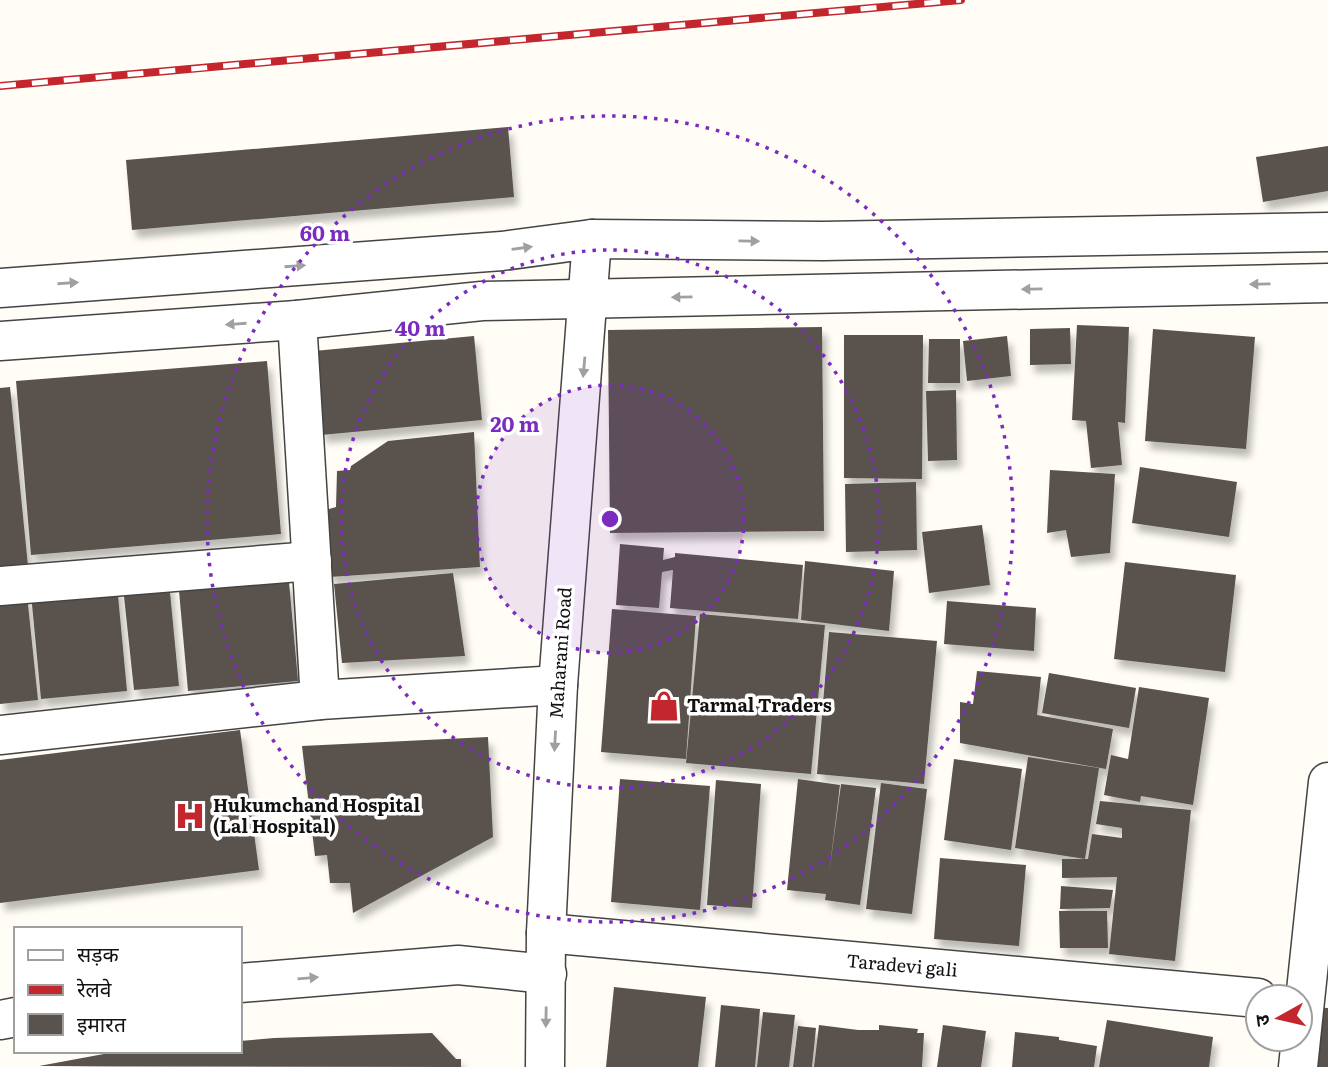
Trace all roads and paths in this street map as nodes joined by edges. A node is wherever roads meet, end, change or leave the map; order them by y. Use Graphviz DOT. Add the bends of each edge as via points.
graph roads {
  1 [pos="1328,232"];
  2 [pos="592,239"];
  3 [pos="1328,283"];
  4 [pos="0,288"];
  5 [pos="590,299"];
  6 [pos="297,320"];
  7 [pos="0,341"];
  8 [pos="312,561"];
  9 [pos="0,586"];
  10 [pos="558,685"];
  11 [pos="320,701"];
  12 [pos="0,735"];
  13 [pos="1328,782"];
  14 [pos="546,933"];
  15 [pos="547,974"];
  16 [pos="242,983"];
  17 [pos="1304,983"];
  18 [pos="1244,997"];
  19 [pos="545,1067"];
  2 -- 1 [label="street, one-way" via="823,241"];
  4 -- 2 [label="street, one-way" via="502,251"];
  2 -- 5 [label="street, Maharani Road"];
  3 -- 5 [label="street, one-way"];
  5 -- 6 [label="street" via="482,301"];
  5 -- 10 [label="street, Maharani Road, one-way"];
  6 -- 7 [label="street, one-way"];
  6 -- 8 [label="street"];
  8 -- 9 [label="street"];
  8 -- 11 [label="street"];
  10 -- 11 [label="street"];
  10 -- 14 [label="street, Maharani Road, one-way"];
  11 -- 12 [label="street"];
  13 -- 17 [label="street"];
  14 -- 15 [label="street, Maharani Road"];
  14 -- 18 [label="street, Taradevi gali"];
  16 -- 15 [label="street, one-way" via="458,965"];
  15 -- 19 [label="street, Maharani Road, one-way"];
}
